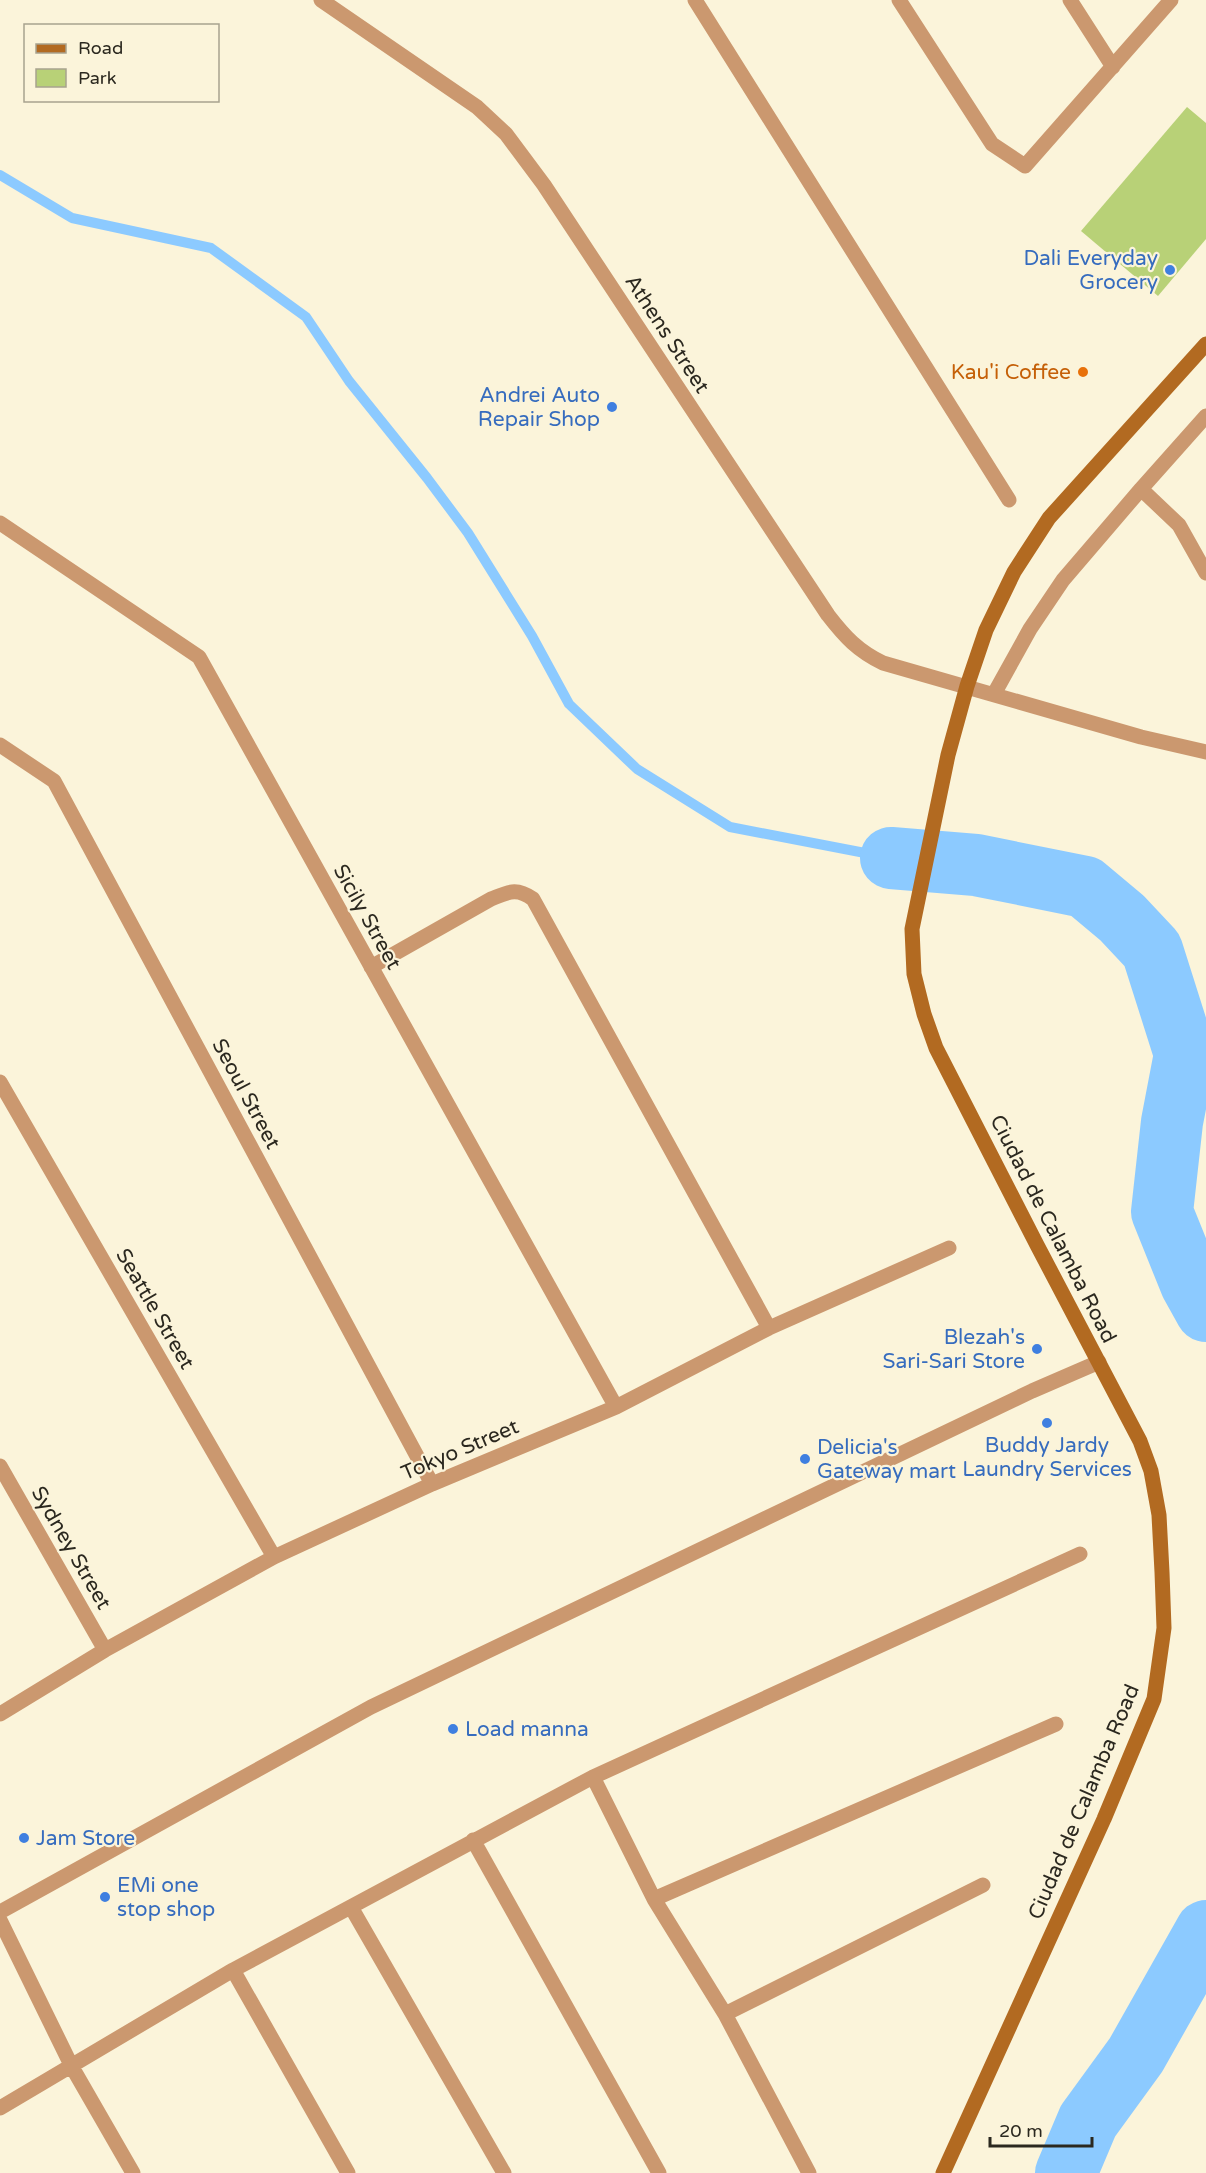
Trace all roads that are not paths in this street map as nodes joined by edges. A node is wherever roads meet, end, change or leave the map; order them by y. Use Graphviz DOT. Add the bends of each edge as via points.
graph roads {
  1 [pos="321,0"];
  2 [pos="695,0"];
  3 [pos="900,0"];
  4 [pos="1070,0"];
  5 [pos="1171,0"];
  6 [pos="1113,67"];
  7 [pos="1206,344"];
  8 [pos="1206,416"];
  9 [pos="1141,489"];
  10 [pos="1009,500"];
  11 [pos="0,523"];
  12 [pos="1206,573"];
  13 [pos="967,686"];
  14 [pos="994,694"];
  15 [pos="0,745"];
  16 [pos="1206,752"];
  17 [pos="371,967"];
  18 [pos="0,1082"];
  19 [pos="949,1248"];
  20 [pos="769,1328"];
  21 [pos="1099,1362"];
  22 [pos="616,1407"];
  23 [pos="0,1466"];
  24 [pos="432,1484"];
  25 [pos="1080,1554"];
  26 [pos="274,1557"];
  27 [pos="105,1650"];
  28 [pos="0,1714"];
  29 [pos="1056,1724"];
  30 [pos="593,1777"];
  31 [pos="473,1840"];
  32 [pos="983,1885"];
  33 [pos="654,1899"];
  34 [pos="351,1907"];
  35 [pos="0,1912"];
  36 [pos="0,1920"];
  37 [pos="232,1970"];
  38 [pos="725,2014"];
  39 [pos="72,2067"];
  40 [pos="0,2108"];
  41 [pos="133,2173"];
  42 [pos="348,2173"];
  43 [pos="504,2173"];
  44 [pos="659,2173"];
  45 [pos="809,2173"];
  46 [pos="943,2173"];
  1 -- 13 [label="street, Athens Street" via="477,107 506,134 842,634 862,653 883,663"];
  2 -- 10 [label="street"];
  3 -- 6 [label="street" via="992,144 1025,166"];
  4 -- 6 [label="street"];
  5 -- 6 [label="street"];
  7 -- 13 [label="main road, Ciudad de Calamba Road" via="1049,518 1014,572 986,630"];
  8 -- 9 [label="street"];
  9 -- 12 [label="street" via="1179,525"];
  9 -- 14 [label="street" via="1064,580 1030,629"];
  11 -- 17 [label="street, Sicily Street" via="198,657"];
  13 -- 14 [label="street, Athens Street"];
  13 -- 21 [label="main road, Ciudad de Calamba Road" via="948,755 912,929 914,974 936,1047"];
  14 -- 16 [label="street, Athens Street"];
  15 -- 24 [label="street, Seoul Street" via="54,781"];
  17 -- 20 [label="street" via="510,891 524,892 533,899"];
  17 -- 22 [label="street, Sicily Street"];
  18 -- 26 [label="street, Seattle Street"];
  19 -- 20 [label="street, Tokyo Street"];
  20 -- 22 [label="street, Tokyo Street"];
  21 -- 35 [label="street" via="371,1707"];
  21 -- 46 [label="main road, Ciudad de Calamba Road" via="1140,1441 1151,1471 1159,1515 1164,1628 1154,1699 1104,1819"];
  22 -- 24 [label="street, Tokyo Street"];
  23 -- 27 [label="street, Sydney Street"];
  24 -- 26 [label="street, Tokyo Street"];
  25 -- 30 [label="street"];
  26 -- 27 [label="street, Tokyo Street"];
  27 -- 28 [label="street, Tokyo Street"];
  29 -- 33 [label="street"];
  30 -- 31 [label="street"];
  30 -- 33 [label="street"];
  31 -- 34 [label="street"];
  31 -- 44 [label="street"];
  32 -- 38 [label="street"];
  33 -- 38 [label="street"];
  34 -- 37 [label="street"];
  34 -- 43 [label="street"];
  36 -- 39 [label="street"];
  37 -- 39 [label="street"];
  37 -- 42 [label="street"];
  38 -- 45 [label="street"];
  39 -- 40 [label="street"];
  39 -- 41 [label="street"];
}
